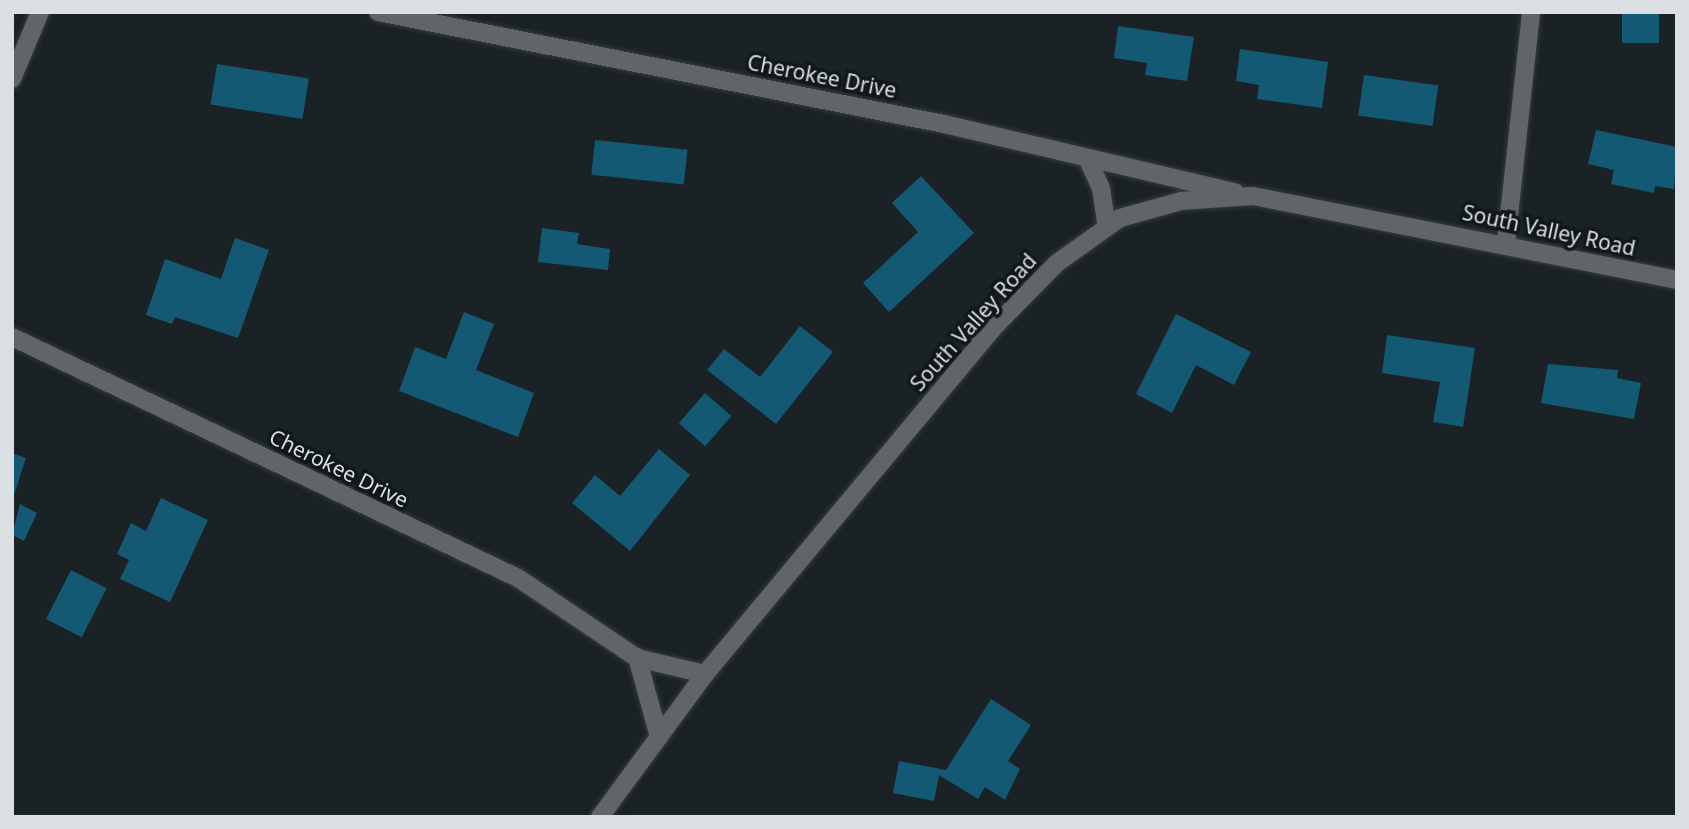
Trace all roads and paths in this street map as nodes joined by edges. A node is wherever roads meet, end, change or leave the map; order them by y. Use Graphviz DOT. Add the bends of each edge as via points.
graph roads {
  1 [pos="40,12"];
  2 [pos="378,12"];
  3 [pos="1531,12"];
  4 [pos="12,79"];
  5 [pos="1087,158"];
  6 [pos="1253,196"];
  7 [pos="1107,228"];
  8 [pos="1506,243"];
  9 [pos="1677,280"];
  10 [pos="12,337"];
  11 [pos="637,657"];
  12 [pos="705,674"];
  13 [pos="659,737"];
  14 [pos="600,817"];
  1 -- 4 [label="street"];
  2 -- 5 [label="street, Cherokee Drive"];
  3 -- 8 [label="street"];
  5 -- 6 [label="street, Cherokee Drive"];
  5 -- 7 [label="street" via="1101,188"];
  6 -- 7 [label="street, South Valley Road" via="1181,201"];
  6 -- 8 [label="street, South Valley Road"];
  7 -- 12 [label="street, South Valley Road" via="1057,263 996,325"];
  8 -- 9 [label="street, South Valley Road"];
  10 -- 11 [label="street, Cherokee Drive" via="518,578"];
  11 -- 12 [label="street, Cherokee Drive"];
  11 -- 13 [label="street"];
  12 -- 13 [label="street, South Valley Road"];
  13 -- 14 [label="street, South Valley Road"];
}
